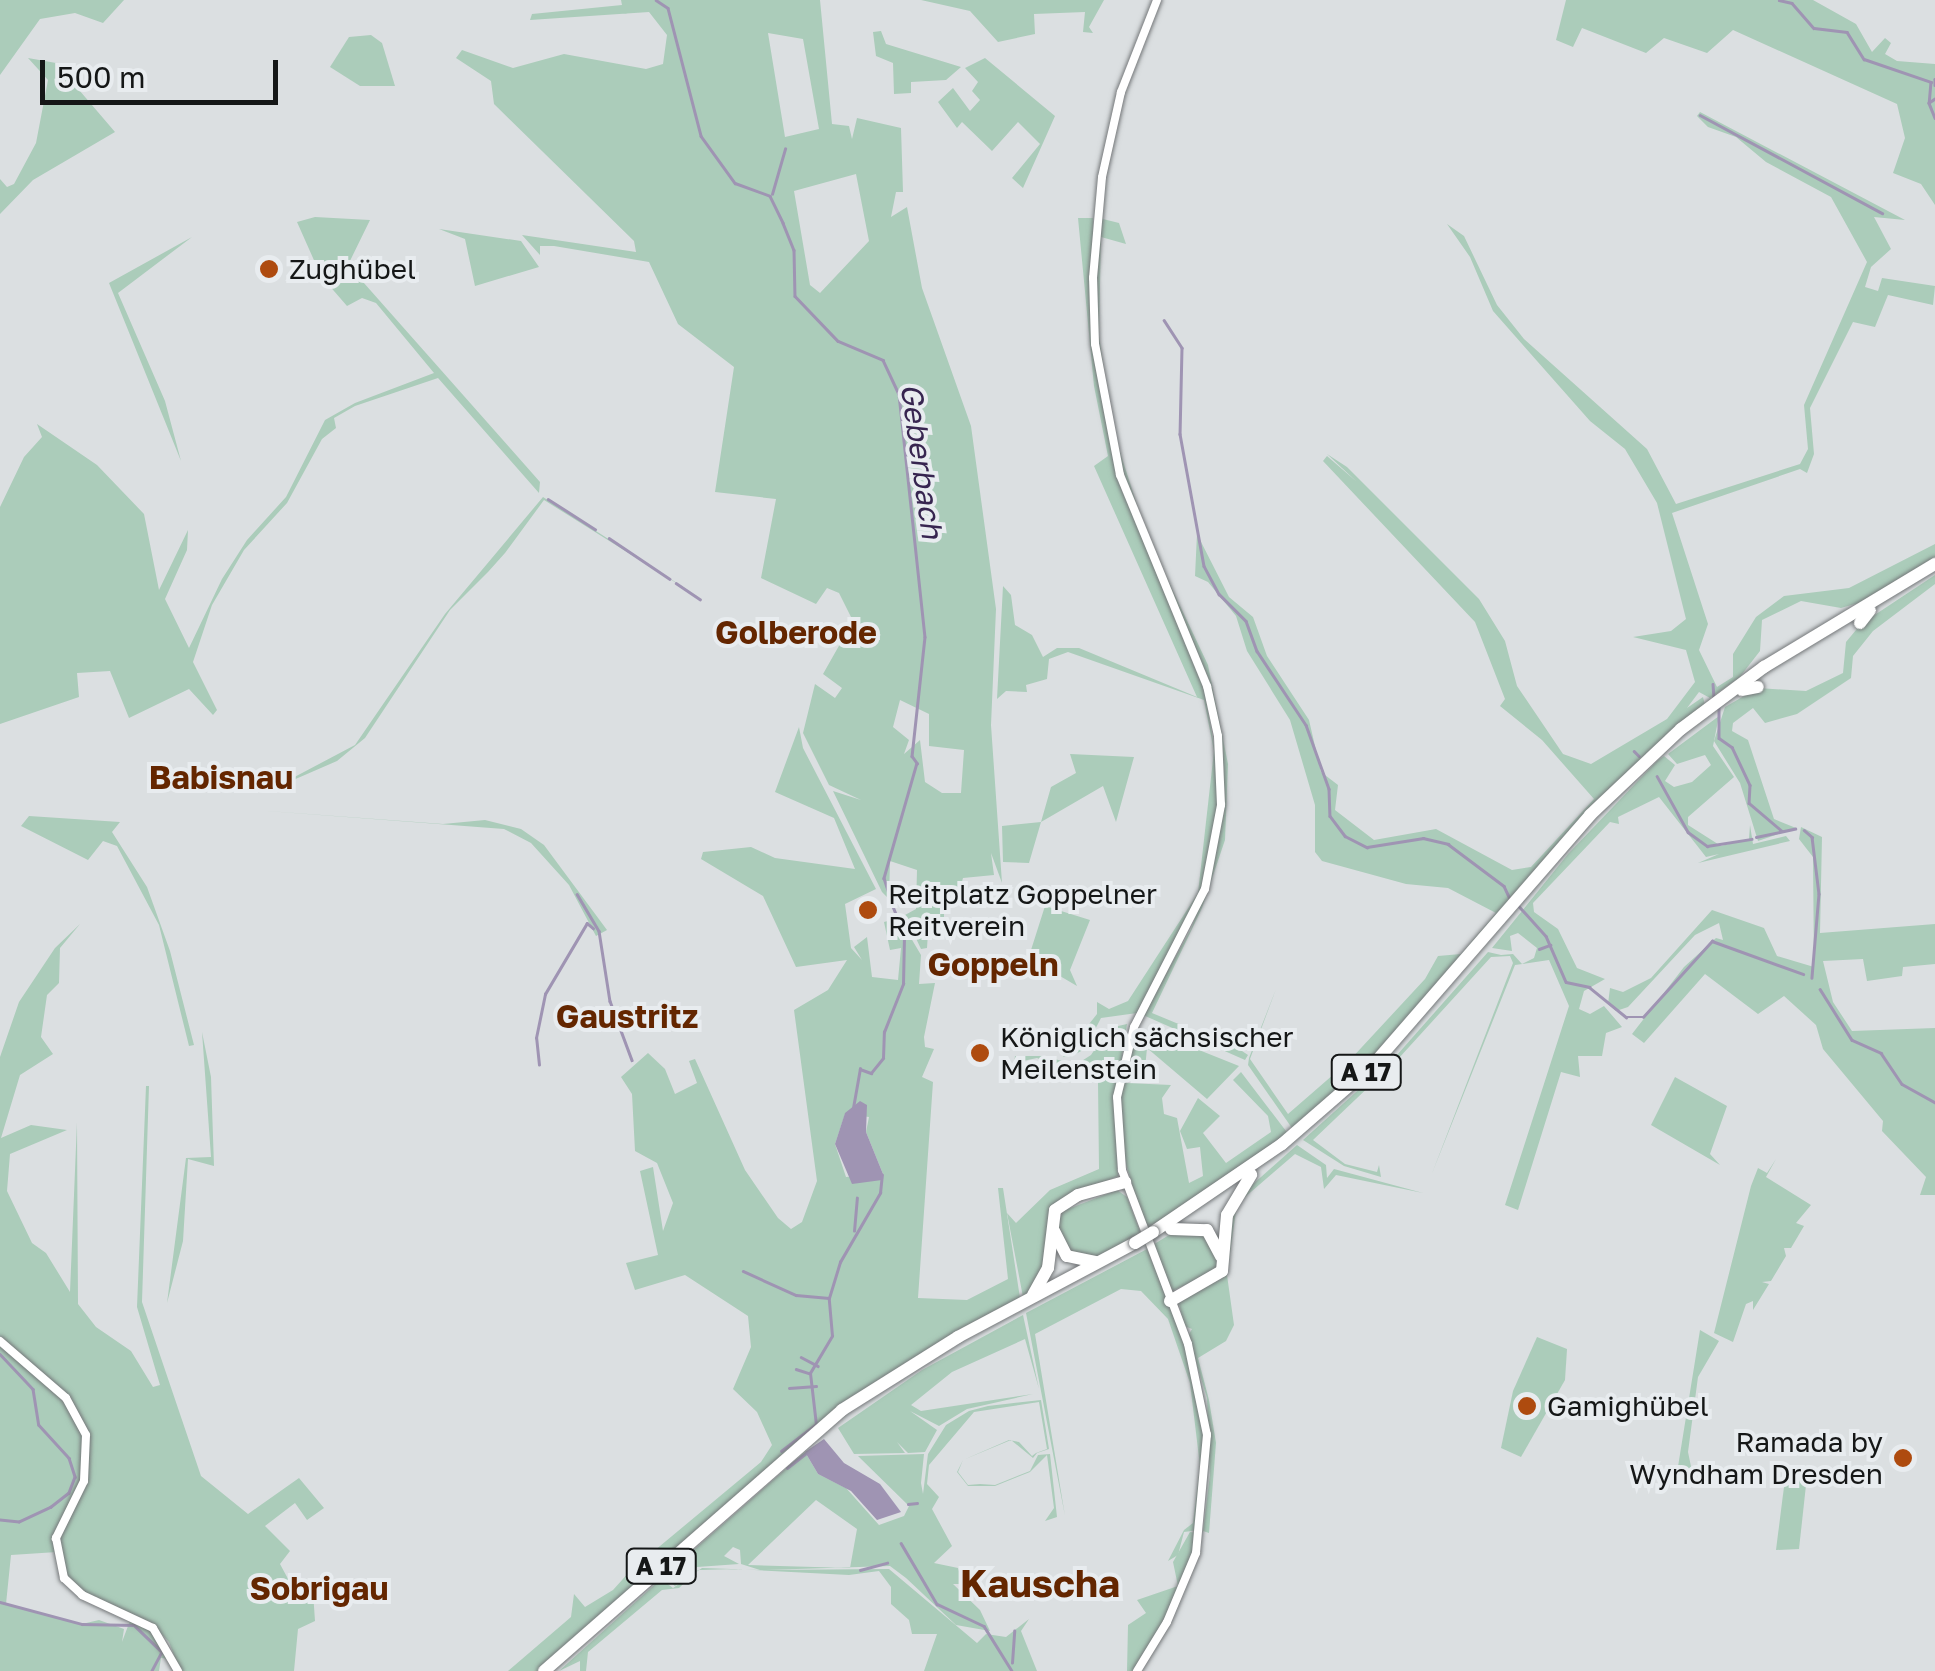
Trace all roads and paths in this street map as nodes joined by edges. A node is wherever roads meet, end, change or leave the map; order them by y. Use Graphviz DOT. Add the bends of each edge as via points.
graph roads {
  1 [pos="1157,0"];
  2 [pos="1935,567"];
  3 [pos="1869,607"];
  4 [pos="1851,608"];
  5 [pos="1860,623"];
  6 [pos="1744,674"];
  7 [pos="1758,686"];
  8 [pos="1738,689"];
  9 [pos="1518,904"];
  10 [pos="1147,1028"];
  11 [pos="1131,1038"];
  12 [pos="1252,1175"];
  13 [pos="1121,1184"];
  14 [pos="1171,1229"];
  15 [pos="1155,1235"];
  16 [pos="1136,1246"];
  17 [pos="1104,1260"];
  18 [pos="1173,1298"];
  19 [pos="1030,1301"];
  20 [pos="0,1342"];
  21 [pos="779,1463"];
  22 [pos="178,1671"];
  23 [pos="544,1671"];
  24 [pos="553,1671"];
  25 [pos="1137,1671"];
  1 -- 11 [label="main road" via="1121,92 1097,210 1094,329 1111,439 1145,543 1207,686 1222,772 1218,837 1205,889"];
  2 -- 3 [label="highway, A 17"];
  3 -- 4 [label="highway"];
  3 -- 5 [label="highway"];
  3 -- 8 [label="highway, A 17"];
  6 -- 8 [label="highway"];
  7 -- 8 [label="highway"];
  8 -- 9 [label="highway, A 17" via="1616,796"];
  9 -- 12 [label="highway, A 17" via="1384,1062"];
  9 -- 15 [label="highway, A 17" via="1424,1013 1338,1097"];
  10 -- 11 [label="main road"];
  11 -- 13 [label="main road" via="1117,1097"];
  12 -- 14 [label="highway, A 17"];
  12 -- 18 [label="highway" via="1227,1216 1222,1271"];
  13 -- 17 [label="highway" via="1066,1205 1054,1226 1067,1256"];
  13 -- 18 [label="main road"];
  13 -- 19 [label="highway" via="1055,1210 1048,1268"];
  14 -- 15 [label="highway, A 17"];
  14 -- 18 [label="highway" via="1207,1230 1220,1250 1214,1275"];
  15 -- 16 [label="highway, A 17, bridge"];
  16 -- 17 [label="highway, A 17"];
  16 -- 19 [label="highway, A 17"];
  17 -- 19 [label="highway, A 17"];
  18 -- 25 [label="main road" via="1203,1402 1205,1510 1184,1586"];
  19 -- 21 [label="highway, A 17" via="899,1376"];
  20 -- 22 [label="main road" via="73,1406 86,1436 84,1481 56,1538 64,1578 82,1595 153,1628"];
  21 -- 23 [label="highway, A 17"];
  21 -- 24 [label="highway, A 17"];
}
